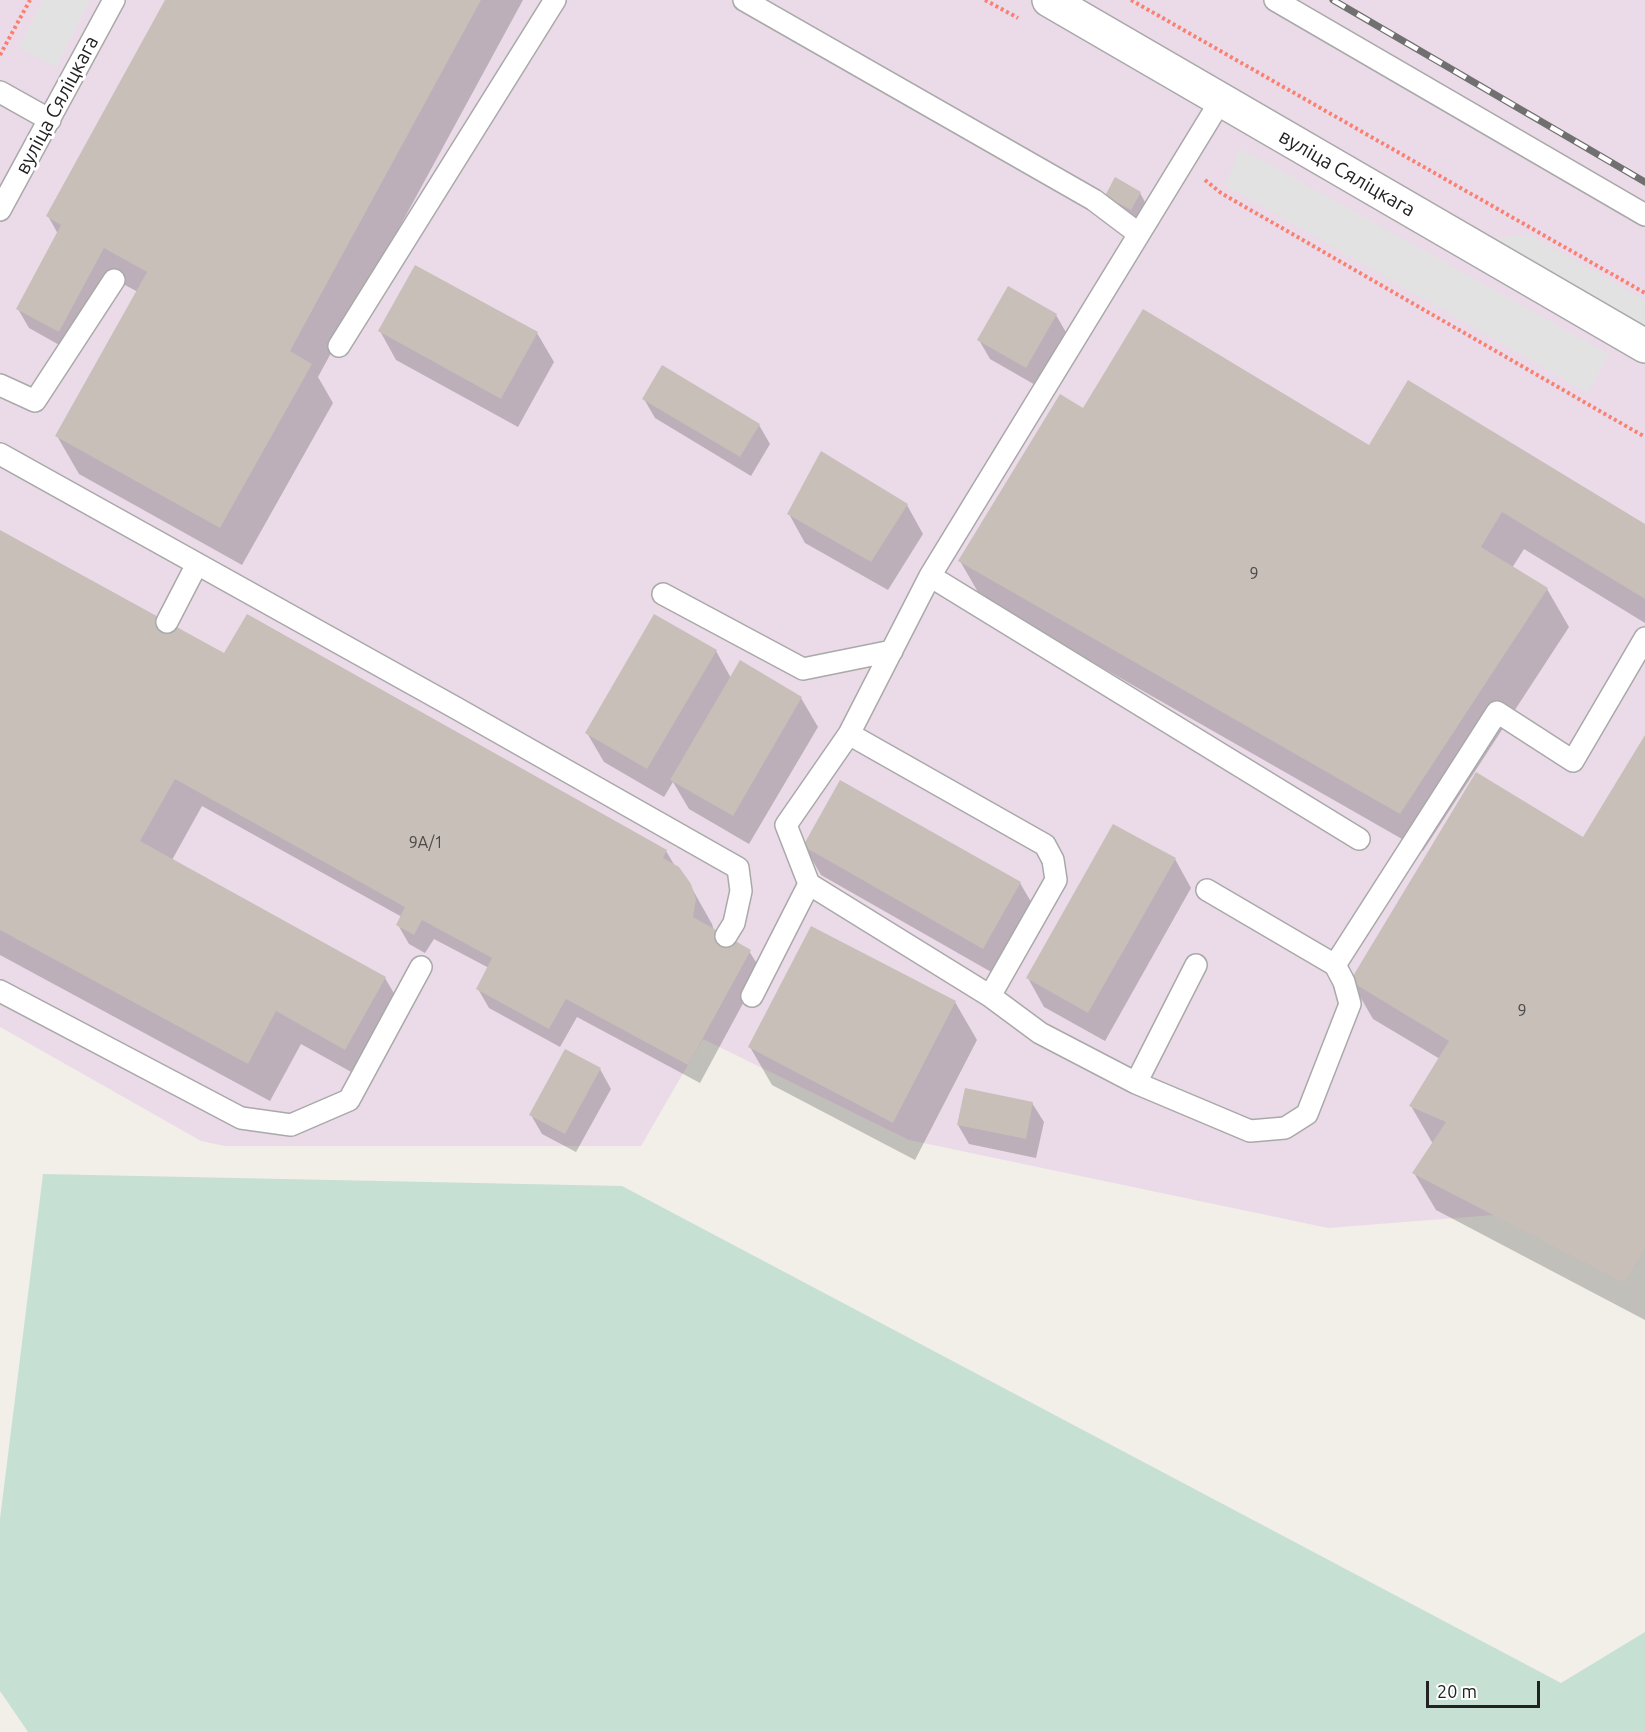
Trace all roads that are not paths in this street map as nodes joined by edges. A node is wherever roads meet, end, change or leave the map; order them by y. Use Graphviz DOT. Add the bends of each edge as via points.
graph roads {
  1 [pos="114,0"];
  2 [pos="555,0"];
  3 [pos="744,0"];
  4 [pos="1049,0"];
  5 [pos="1275,0"];
  6 [pos="0,92"];
  7 [pos="1221,100"];
  8 [pos="50,120"];
  9 [pos="0,210"];
  10 [pos="1645,215"];
  11 [pos="1139,234"];
  12 [pos="114,280"];
  13 [pos="339,346"];
  14 [pos="1645,346"];
  15 [pos="0,385"];
  16 [pos="2,460"];
  17 [pos="197,564"];
  18 [pos="930,576"];
  19 [pos="663,594"];
  20 [pos="167,622"];
  21 [pos="1645,638"];
  22 [pos="892,651"];
  23 [pos="849,734"];
  24 [pos="1359,839"];
  25 [pos="809,884"];
  26 [pos="1208,890"];
  27 [pos="726,936"];
  28 [pos="1196,964"];
  29 [pos="1335,965"];
  30 [pos="421,967"];
  31 [pos="0,991"];
  32 [pos="752,996"];
  33 [pos="990,996"];
  34 [pos="1136,1083"];
  1 -- 8 [label="lane, вуліца Сяліцкага"];
  2 -- 13 [label="lane"];
  3 -- 11 [label="lane" via="1094,200"];
  4 -- 7 [label="street, вуліца Сяліцкага"];
  5 -- 10 [label="lane"];
  6 -- 8 [label="lane"];
  7 -- 11 [label="lane"];
  7 -- 14 [label="street, вуліца Сяліцкага"];
  8 -- 9 [label="lane, вуліца Сяліцкага"];
  11 -- 18 [label="lane"];
  12 -- 15 [label="lane" via="35,401"];
  16 -- 17 [label="lane"];
  17 -- 20 [label="lane"];
  17 -- 27 [label="lane" via="738,868 741,891 734,923"];
  18 -- 22 [label="lane"];
  18 -- 24 [label="lane"];
  19 -- 22 [label="lane" via="803,669"];
  21 -- 29 [label="lane" via="1573,761 1497,712"];
  22 -- 23 [label="lane"];
  23 -- 25 [label="lane" via="786,825"];
  23 -- 33 [label="lane" via="1045,845 1053,860 1056,880"];
  25 -- 32 [label="lane"];
  25 -- 33 [label="lane"];
  26 -- 29 [label="lane"];
  28 -- 34 [label="lane"];
  29 -- 34 [label="lane" via="1350,1004 1307,1114 1284,1128 1250,1131"];
  30 -- 31 [label="lane" via="349,1100 291,1125 241,1118"];
  33 -- 34 [label="lane" via="1040,1034"];
}
